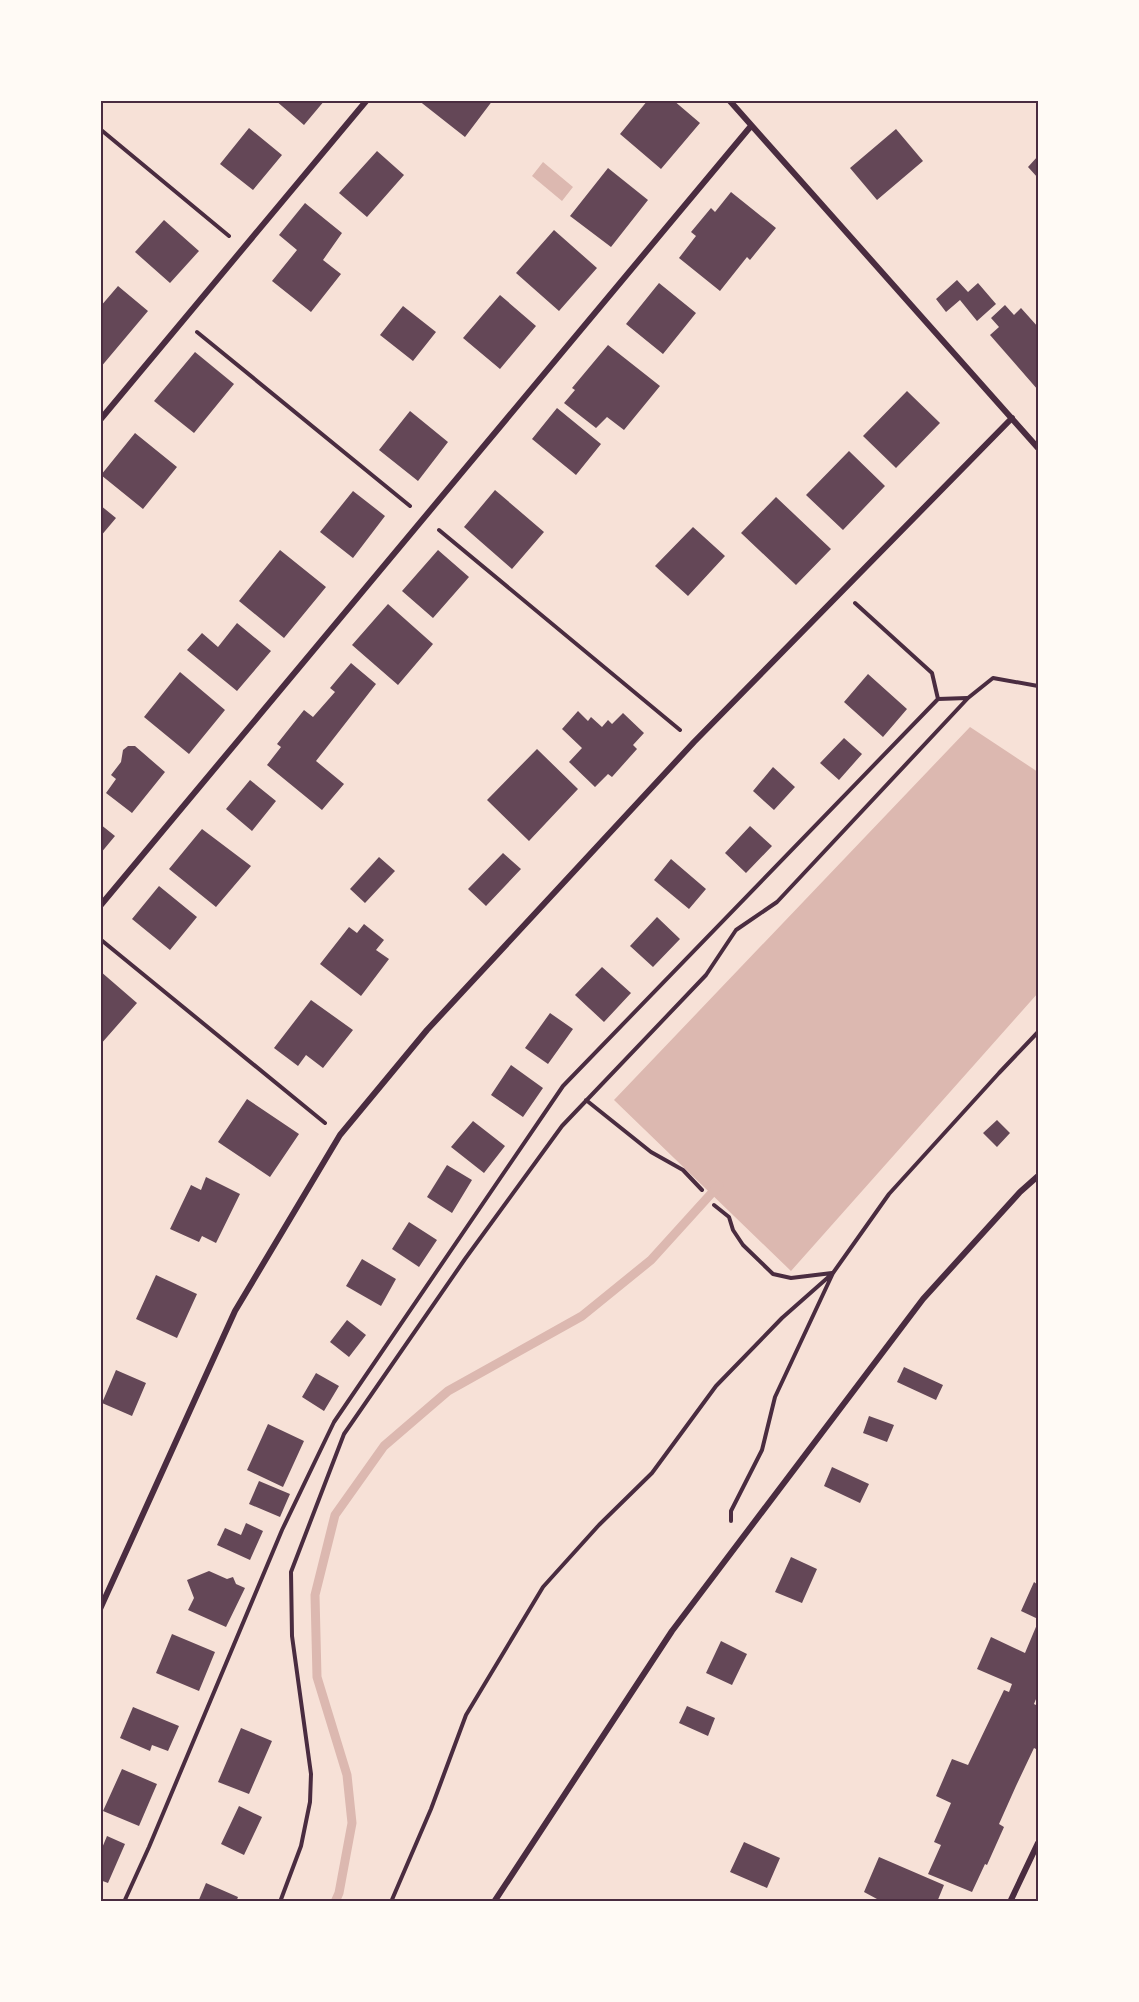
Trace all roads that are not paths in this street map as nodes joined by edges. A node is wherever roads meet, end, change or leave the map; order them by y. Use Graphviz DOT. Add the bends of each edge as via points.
graph roads {
  1 [pos="367,100"];
  2 [pos="729,100"];
  3 [pos="751,126"];
  4 [pos="1011,418"];
  5 [pos="100,420"];
  6 [pos="1038,448"];
  7 [pos="100,906"];
  8 [pos="1038,1176"];
  9 [pos="100,1609"];
  10 [pos="1038,1843"];
  11 [pos="494,1902"];
  12 [pos="1010,1902"];
  1 -- 5 [label="street"];
  2 -- 3 [label="street"];
  3 -- 4 [label="street"];
  3 -- 7 [label="street"];
  4 -- 6 [label="street"];
  4 -- 9 [label="street" via="694,742 427,1030 340,1135 235,1311"];
  8 -- 11 [label="street" via="922,1299 672,1631"];
  10 -- 12 [label="street"];
}
